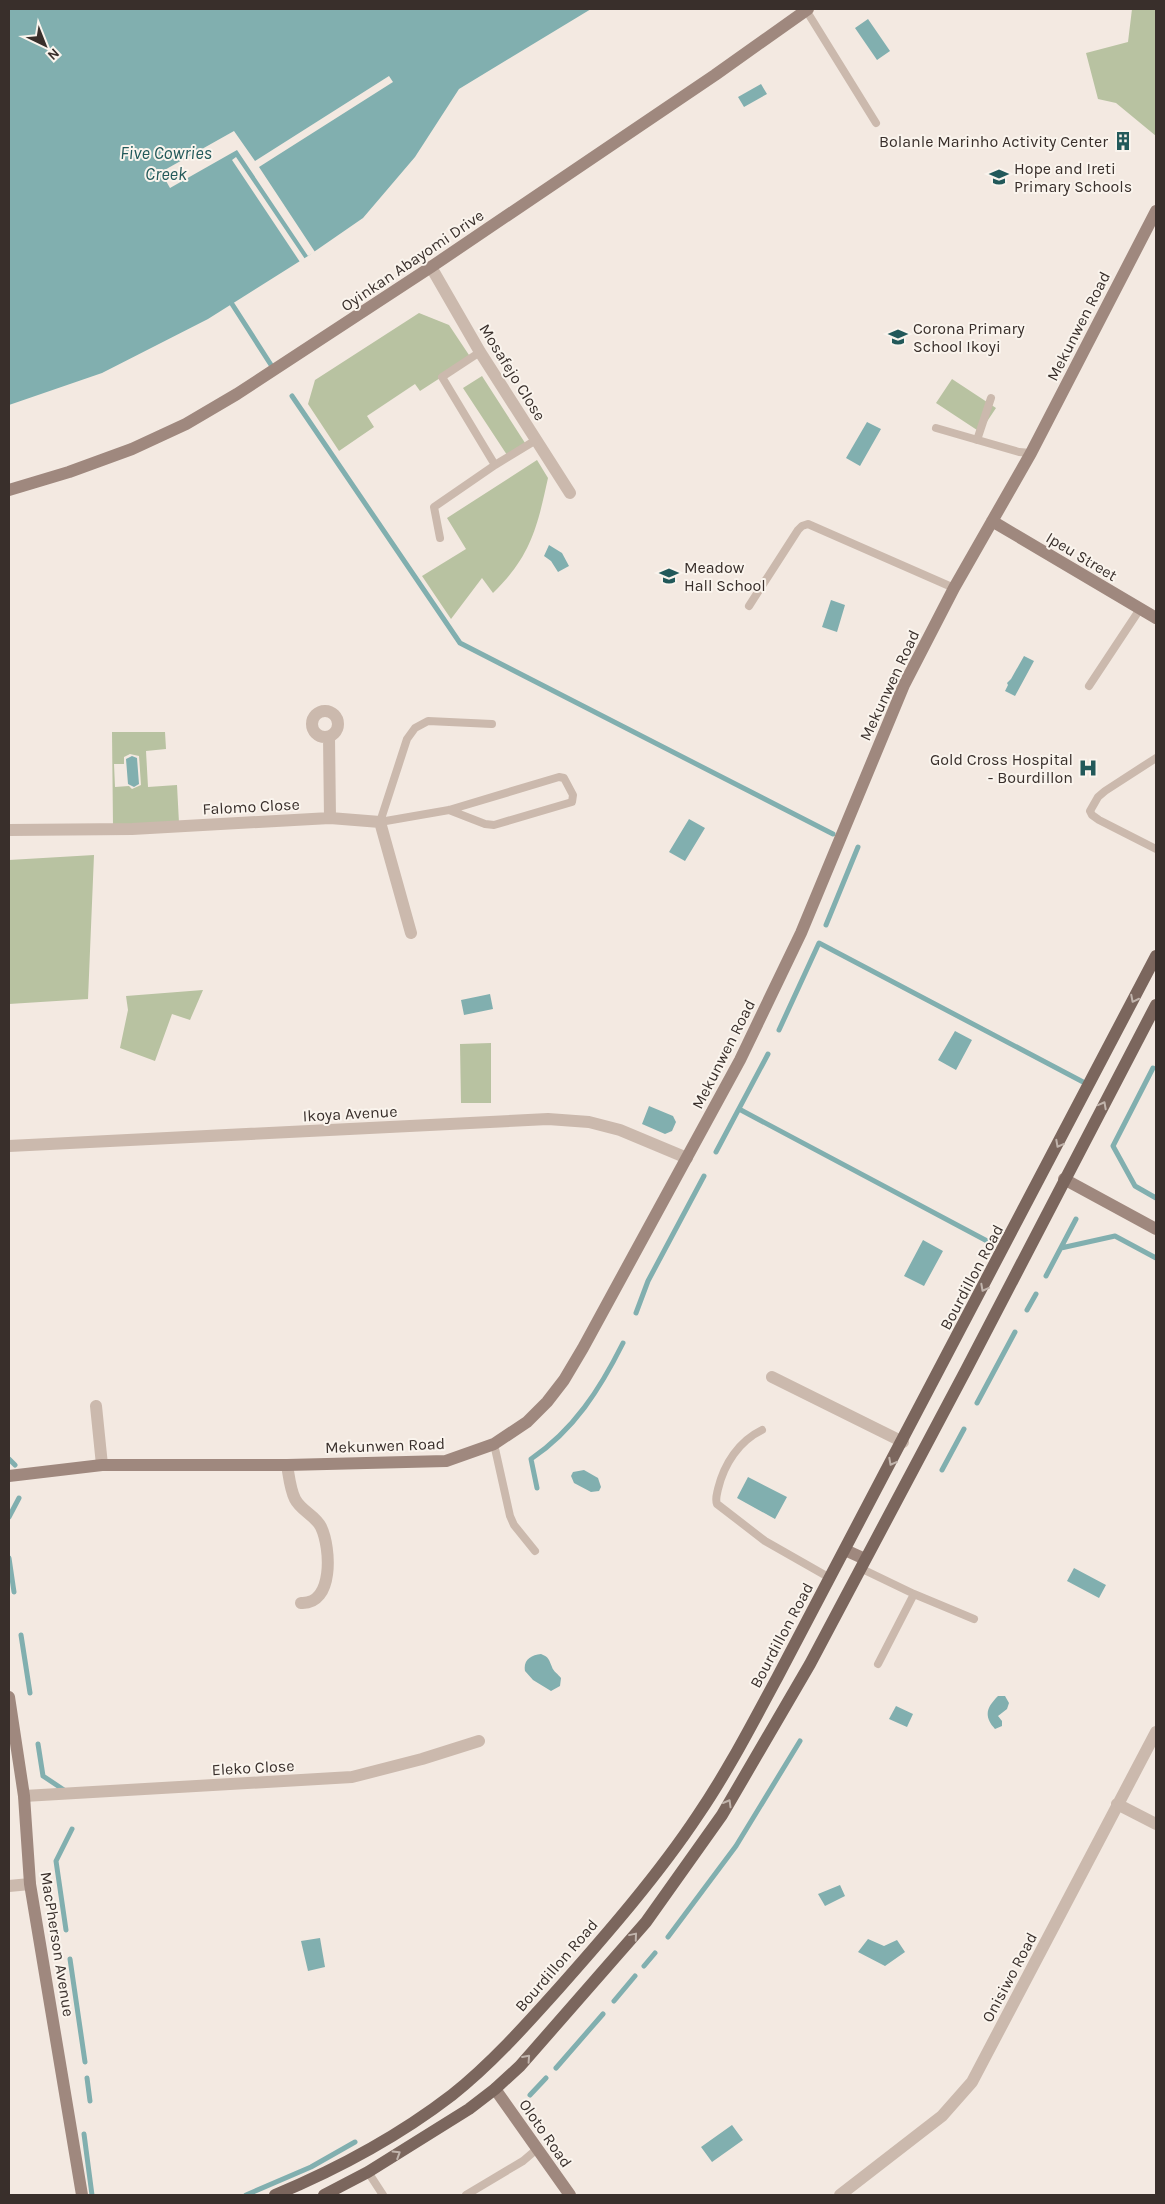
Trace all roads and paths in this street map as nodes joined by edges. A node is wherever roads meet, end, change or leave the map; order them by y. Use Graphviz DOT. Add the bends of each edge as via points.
graph roads {
  1 [pos="807,9"];
  2 [pos="876,123"];
  3 [pos="1156,211"];
  4 [pos="431,267"];
  5 [pos="480,352"];
  6 [pos="991,398"];
  7 [pos="936,428"];
  8 [pos="536,440"];
  9 [pos="977,440"];
  10 [pos="1031,453"];
  11 [pos="495,465"];
  12 [pos="9,490"];
  13 [pos="570,493"];
  14 [pos="992,521"];
  15 [pos="440,538"];
  16 [pos="954,588"];
  17 [pos="749,606"];
  18 [pos="1140,609"];
  19 [pos="1156,618"];
  20 [pos="1089,686"];
  21 [pos="492,724"];
  22 [pos="329,737"];
  23 [pos="1156,758"];
  24 [pos="449,810"];
  25 [pos="330,818"];
  26 [pos="380,822"];
  27 [pos="9,830"];
  28 [pos="1156,849"];
  29 [pos="411,933"];
  30 [pos="1156,956"];
  31 [pos="1156,1006"];
  32 [pos="9,1146"];
  33 [pos="687,1158"];
  34 [pos="1064,1179"];
  35 [pos="1156,1229"];
  36 [pos="772,1377"];
  37 [pos="96,1406"];
  38 [pos="762,1430"];
  39 [pos="903,1442"];
  40 [pos="494,1444"];
  41 [pos="102,1465"];
  42 [pos="287,1465"];
  43 [pos="9,1476"];
  44 [pos="845,1550"];
  45 [pos="535,1551"];
  46 [pos="863,1563"];
  47 [pos="830,1578"];
  48 [pos="914,1594"];
  49 [pos="301,1603"];
  50 [pos="974,1619"];
  51 [pos="878,1664"];
  52 [pos="9,1696"];
  53 [pos="1156,1732"];
  54 [pos="479,1741"];
  55 [pos="24,1796"];
  56 [pos="1117,1804"];
  57 [pos="1156,1824"];
  58 [pos="30,1884"];
  59 [pos="9,1886"];
  60 [pos="495,2089"];
  61 [pos="537,2149"];
  62 [pos="368,2172"];
  63 [pos="82,2195"];
  64 [pos="275,2195"];
  65 [pos="324,2195"];
  66 [pos="383,2195"];
  67 [pos="466,2195"];
  68 [pos="570,2195"];
  69 [pos="840,2195"];
  1 -- 2 [label="lane"];
  1 -- 4 [label="street, Oyinkan Abayomi Drive"];
  3 -- 10 [label="street, Mekunwen Road"];
  4 -- 5 [label="street, Mosafejo Close"];
  4 -- 12 [label="street, Oyinkan Abayomi Drive" via="186,424 123,452"];
  5 -- 8 [label="street, Mosafejo Close"];
  5 -- 11 [label="lane" via="442,378"];
  6 -- 9 [label="lane"];
  7 -- 9 [label="lane"];
  8 -- 11 [label="lane"];
  8 -- 13 [label="street, Mosafejo Close"];
  9 -- 10 [label="lane"];
  10 -- 14 [label="street, Mekunwen Road"];
  11 -- 15 [label="lane" via="434,507"];
  14 -- 16 [label="street, Mekunwen Road"];
  14 -- 18 [label="street, Ipeu Street"];
  16 -- 17 [label="lane" via="808,524 798,530"];
  16 -- 33 [label="street, Mekunwen Road" via="904,685 801,933 740,1060"];
  18 -- 19 [label="street, Ipeu Street"];
  18 -- 20 [label="lane"];
  21 -- 26 [label="lane" via="428,721 415,728 407,739"];
  22 -- 25 [label="street"];
  23 -- 28 [label="lane" via="1098,797 1090,811 1099,820"];
  24 -- 24 [label="lane" via="494,825 572,802 573,795 564,778 559,777"];
  24 -- 26 [label="lane"];
  25 -- 26 [label="street, Falomo Close"];
  25 -- 27 [label="street, Falomo Close" via="132,829"];
  26 -- 29 [label="street"];
  30 -- 39 [label="main road, Bourdillon Road, one-way"];
  34 -- 31 [label="main road, one-way"];
  32 -- 33 [label="street, Ikoya Avenue" via="548,1119 590,1122 620,1130"];
  33 -- 40 [label="street, Mekunwen Road" via="564,1380 527,1422"];
  34 -- 35 [label="street"];
  34 -- 46 [label="main road"];
  36 -- 39 [label="street"];
  37 -- 41 [label="street"];
  38 -- 47 [label="lane" via="742,1444 724,1468 717,1504 765,1541"];
  39 -- 44 [label="main road, Bourdillon Road, one-way"];
  40 -- 42 [label="street, Mekunwen Road" via="446,1461"];
  40 -- 45 [label="lane" via="510,1516"];
  41 -- 42 [label="street, Mekunwen Road"];
  41 -- 43 [label="street, Mekunwen Road"];
  42 -- 49 [label="street" via="294,1497 320,1526 328,1558 322,1593 315,1600"];
  44 -- 46 [label="street"];
  44 -- 47 [label="main road, Bourdillon Road"];
  46 -- 48 [label="lane"];
  60 -- 46 [label="main road, one-way" via="520,2066 641,1928 722,1815 810,1664"];
  47 -- 64 [label="main road, Bourdillon Road" via="730,1764 698,1815 580,1965 492,2059 452,2094 331,2170"];
  48 -- 50 [label="lane"];
  48 -- 51 [label="lane"];
  52 -- 55 [label="street, MacPherson Avenue"];
  53 -- 56 [label="street, Onisiwo Road"];
  54 -- 55 [label="street, Eleko Close" via="422,1759 338,1779"];
  55 -- 58 [label="street, MacPherson Avenue"];
  56 -- 57 [label="street"];
  56 -- 69 [label="street, Onisiwo Road" via="972,2082 942,2116"];
  58 -- 59 [label="street"];
  58 -- 63 [label="street, MacPherson Avenue"];
  60 -- 61 [label="street, Oloto Road"];
  62 -- 60 [label="main road, one-way"];
  61 -- 67 [label="lane"];
  61 -- 68 [label="street, Oloto Road"];
  62 -- 65 [label="main road"];
  62 -- 66 [label="lane"];
}
